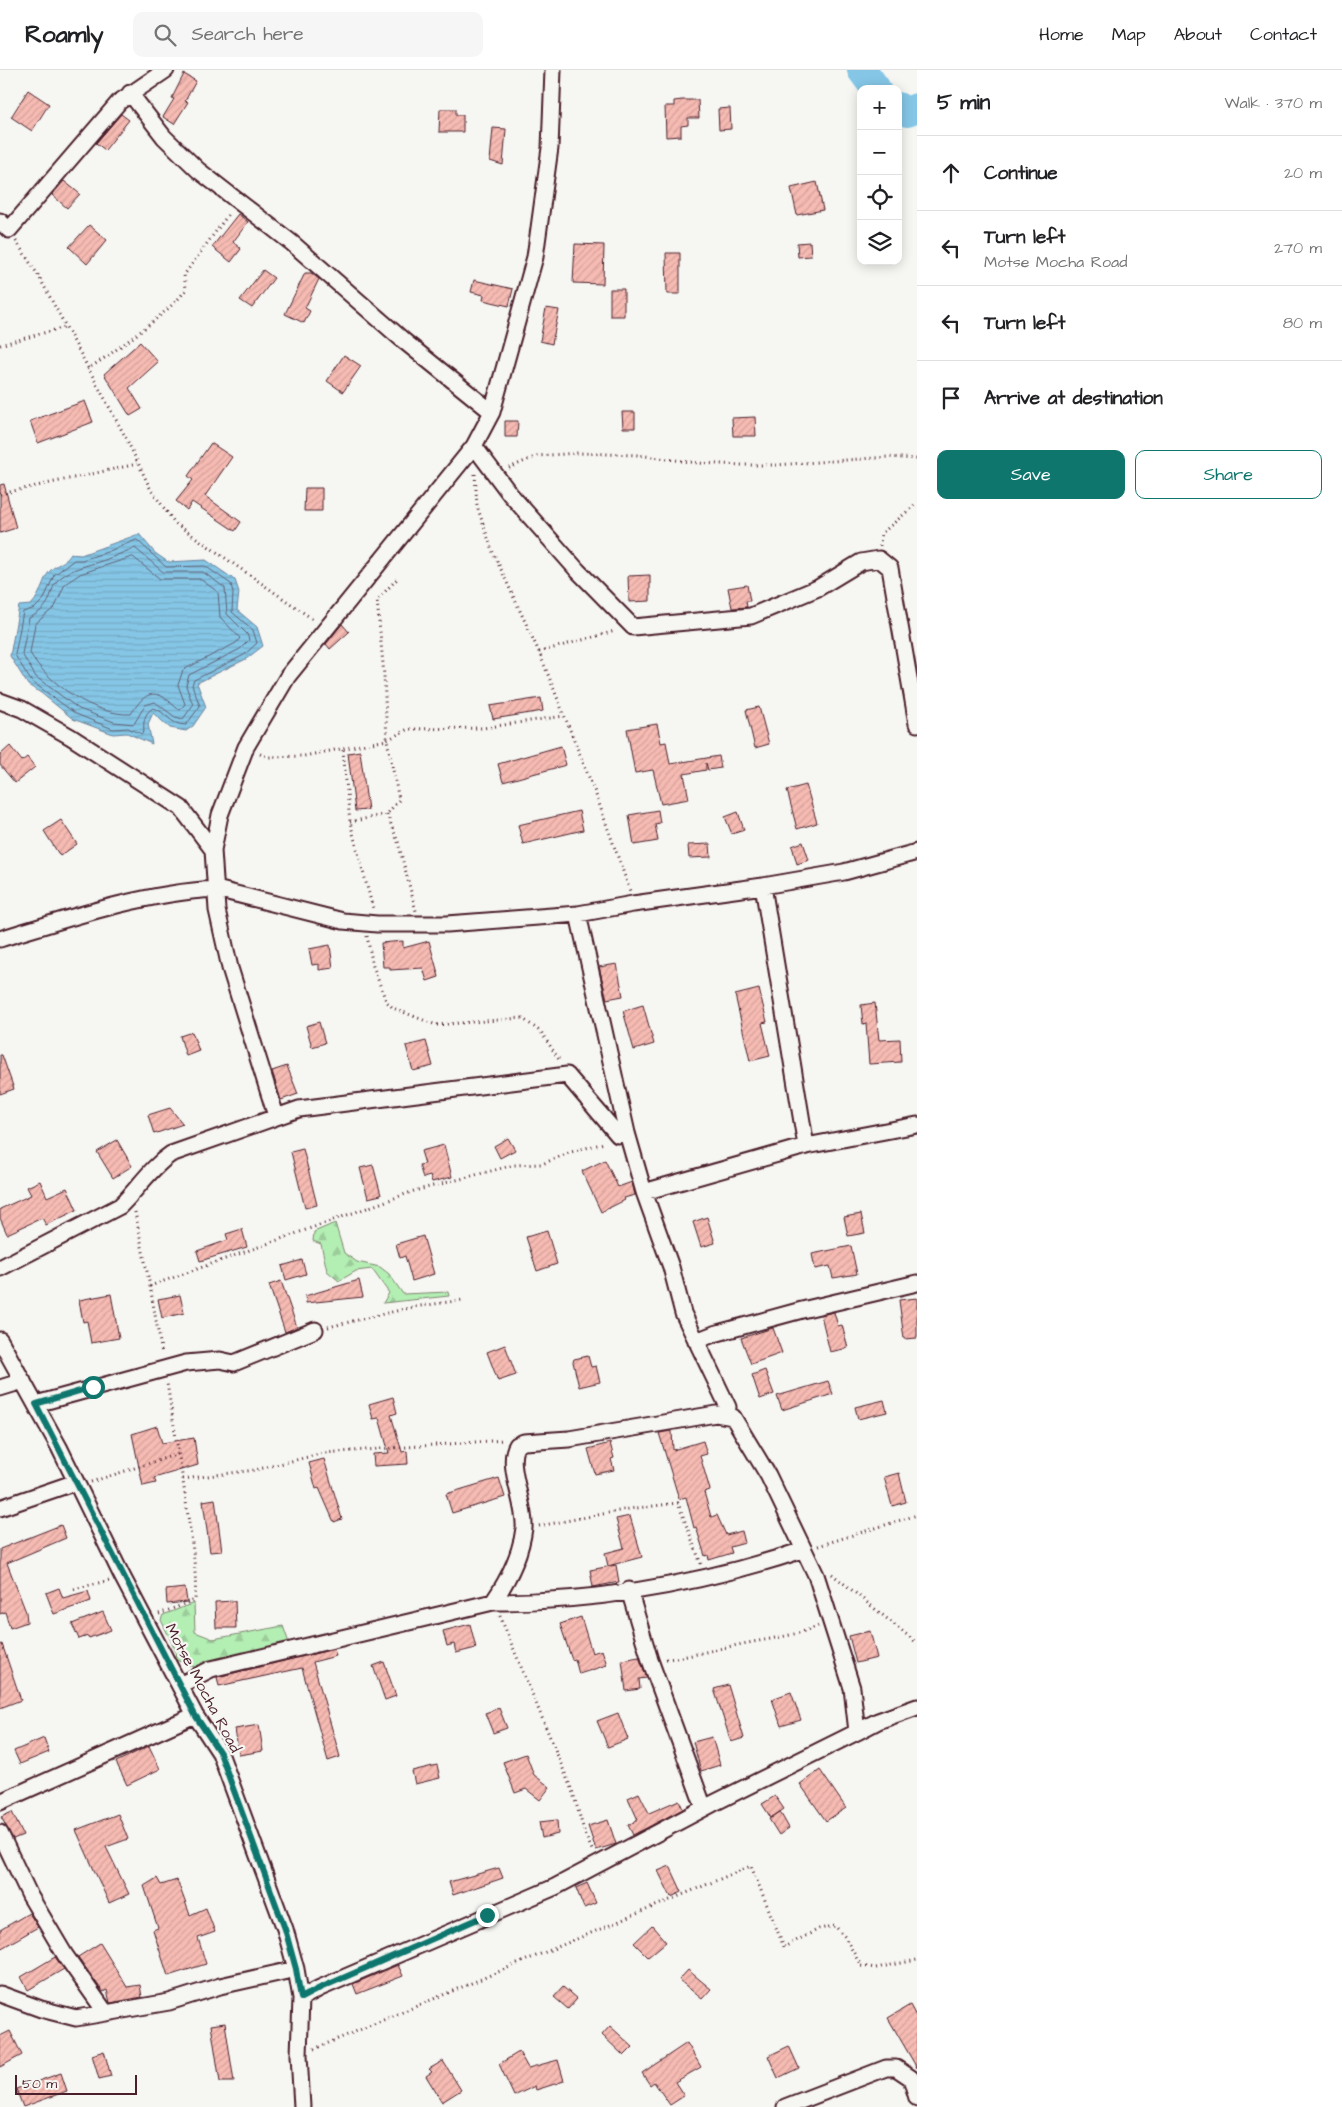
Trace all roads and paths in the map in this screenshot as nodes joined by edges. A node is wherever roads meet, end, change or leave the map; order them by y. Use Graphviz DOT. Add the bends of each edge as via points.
graph roads {
  1 [pos="166,70"];
  2 [pos="553,70"];
  3 [pos="130,93"];
  4 [pos="238,202"];
  5 [pos="5,225"];
  6 [pos="65,327"];
  7 [pos="0,345"];
  8 [pos="87,369"];
  9 [pos="492,412"];
  10 [pos="474,446"];
  11 [pos="917,459"];
  12 [pos="137,464"];
  13 [pos="475,472"];
  14 [pos="496,476"];
  15 [pos="0,494"];
  16 [pos="917,503"];
  17 [pos="879,559"];
  18 [pos="398,578"];
  19 [pos="633,627"];
  20 [pos="326,628"];
  21 [pos="539,652"];
  22 [pos="0,701"];
  23 [pos="564,716"];
  24 [pos="917,724"];
  25 [pos="387,740"];
  26 [pos="246,747"];
  27 [pos="344,750"];
  28 [pos="387,814"];
  29 [pos="350,822"];
  30 [pos="213,850"];
  31 [pos="917,852"];
  32 [pos="763,886"];
  33 [pos="216,889"];
  34 [pos="632,904"];
  35 [pos="578,914"];
  36 [pos="372,924"];
  37 [pos="418,925"];
  38 [pos="0,939"];
  39 [pos="567,1075"];
  40 [pos="276,1116"];
  41 [pos="917,1125"];
  42 [pos="622,1134"];
  43 [pos="806,1146"];
  44 [pos="644,1192"];
  45 [pos="134,1194"];
  46 [pos="0,1268"];
  47 [pos="917,1283"];
  48 [pos="150,1286"];
  49 [pos="463,1300"];
  50 [pos="315,1330"];
  51 [pos="0,1340"];
  52 [pos="696,1341"];
  53 [pos="164,1368"];
  54 [pos="23,1381"];
  55 [pos="0,1388"];
  56 [pos="36,1404"];
  57 [pos="726,1414"];
  58 [pos="516,1445"];
  59 [pos="178,1454"];
  60 [pos="183,1479"];
  61 [pos="77,1484"];
  62 [pos="0,1508"];
  63 [pos="917,1515"];
  64 [pos="524,1528"];
  65 [pos="803,1550"];
  66 [pos="830,1572"];
  67 [pos="122,1576"];
  68 [pos="706,1578"];
  69 [pos="74,1589"];
  70 [pos="629,1590"];
  71 [pos="494,1602"];
  72 [pos="146,1620"];
  73 [pos="831,1622"];
  74 [pos="917,1644"];
  75 [pos="650,1660"];
  76 [pos="180,1685"];
  77 [pos="917,1707"];
  78 [pos="195,1715"];
  79 [pos="857,1732"];
  80 [pos="0,1800"];
  81 [pos="704,1808"];
  82 [pos="0,1833"];
  83 [pos="598,1864"];
  84 [pos="917,1960"];
  85 [pos="296,1969"];
  86 [pos="0,1994"];
  87 [pos="301,1998"];
  88 [pos="106,2013"];
  89 [pos="299,2055"];
  90 [pos="917,2098"];
  91 [pos="302,2107"];
  92 [pos="785,2107"];
  1 -- 3 [label="street"];
  2 -- 9 [label="street" via="550,148 535,257"];
  3 -- 4 [label="street" via="164,137"];
  3 -- 5 [label="street"];
  4 -- 8 [label="path" via="184,275 186,288 180,298"];
  4 -- 9 [label="street" via="298,248 404,341"];
  5 -- 6 [label="path"];
  6 -- 7 [label="path"];
  6 -- 8 [label="path"];
  8 -- 12 [label="path"];
  9 -- 10 [label="street"];
  10 -- 14 [label="street"];
  10 -- 20 [label="street"];
  11 -- 14 [label="path" via="888,457 741,465 578,453 537,456"];
  12 -- 15 [label="path"];
  12 -- 20 [label="path" via="175,523"];
  13 -- 21 [label="path" via="477,506 492,550"];
  14 -- 19 [label="street" via="578,571"];
  16 -- 17 [label="path" via="881,534"];
  17 -- 19 [label="street" via="861,562 818,588 750,616"];
  17 -- 24 [label="street" via="890,568"];
  18 -- 25 [label="path" via="377,600"];
  19 -- 21 [label="path"];
  20 -- 26 [label="street" via="288,676"];
  21 -- 23 [label="path"];
  22 -- 30 [label="street" via="22,709 71,737 173,802"];
  23 -- 25 [label="path" via="483,728 408,730"];
  23 -- 34 [label="path" via="596,795"];
  25 -- 27 [label="path"];
  25 -- 28 [label="path" via="399,800"];
  26 -- 27 [label="path" via="267,757"];
  26 -- 30 [label="street" via="220,816"];
  27 -- 29 [label="path"];
  28 -- 29 [label="path"];
  28 -- 37 [label="path" via="415,902"];
  29 -- 36 [label="path"];
  30 -- 33 [label="street"];
  31 -- 32 [label="street" via="844,872"];
  32 -- 34 [label="street"];
  32 -- 43 [label="street"];
  33 -- 36 [label="street" via="318,916"];
  33 -- 38 [label="street" via="119,906"];
  33 -- 40 [label="street" via="217,910 230,968"];
  34 -- 35 [label="street"];
  35 -- 37 [label="street"];
  35 -- 42 [label="street"];
  36 -- 37 [label="street"];
  36 -- 39 [label="path" via="373,966 386,1001 393,1008 436,1025 522,1018 541,1032"];
  39 -- 40 [label="street" via="334,1104"];
  39 -- 42 [label="street"];
  40 -- 45 [label="street" via="171,1154 158,1162"];
  41 -- 43 [label="street"];
  42 -- 44 [label="street"];
  42 -- 48 [label="path" via="542,1164 514,1165 414,1191"];
  43 -- 44 [label="street"];
  44 -- 52 [label="street" via="671,1267 683,1313"];
  45 -- 46 [label="street" via="101,1218"];
  45 -- 48 [label="path" via="135,1216"];
  47 -- 52 [label="street" via="802,1310"];
  48 -- 53 [label="path"];
  49 -- 50 [label="path" via="413,1307"];
  50 -- 53 [label="street" via="234,1363 205,1360"];
  51 -- 54 [label="street, Motse Mocha Road"];
  52 -- 57 [label="street" via="728,1408"];
  53 -- 56 [label="street"];
  53 -- 59 [label="path"];
  54 -- 55 [label="street"];
  54 -- 56 [label="street, Motse Mocha Road"];
  56 -- 61 [label="street, Motse Mocha Road"];
  57 -- 58 [label="street"];
  57 -- 65 [label="street" via="733,1417 747,1437"];
  58 -- 60 [label="path" via="500,1439 324,1454 255,1470"];
  58 -- 64 [label="street" via="513,1450 514,1473"];
  59 -- 60 [label="path"];
  59 -- 61 [label="path"];
  60 -- 72 [label="path" via="194,1559 195,1600"];
  61 -- 62 [label="street"];
  61 -- 67 [label="street, Motse Mocha Road"];
  63 -- 65 [label="path"];
  64 -- 68 [label="path" via="678,1503"];
  64 -- 71 [label="street" via="511,1572"];
  65 -- 68 [label="street"];
  65 -- 73 [label="street" via="816,1575"];
  66 -- 74 [label="path"];
  67 -- 69 [label="path"];
  67 -- 72 [label="street, Motse Mocha Road"];
  68 -- 70 [label="street"];
  70 -- 71 [label="street" via="578,1600"];
  70 -- 75 [label="street"];
  71 -- 76 [label="street" via="211,1669"];
  71 -- 83 [label="path" via="573,1793"];
  72 -- 76 [label="street, Motse Mocha Road"];
  73 -- 75 [label="path" via="805,1632 684,1658"];
  73 -- 79 [label="street" via="852,1688"];
  75 -- 81 [label="street"];
  76 -- 78 [label="street, Motse Mocha Road"];
  77 -- 79 [label="street"];
  78 -- 80 [label="street"];
  78 -- 85 [label="street, Motse Mocha Road" via="220,1753 285,1929"];
  79 -- 81 [label="street"];
  81 -- 83 [label="street"];
  82 -- 88 [label="street" via="30,1896 65,1955"];
  83 -- 87 [label="street" via="555,1887"];
  84 -- 89 [label="path" via="876,1968 861,1966 835,1926 819,1929 784,1947 751,1866"];
  85 -- 87 [label="street, Motse Mocha Road"];
  85 -- 88 [label="street" via="220,1986 169,2002"];
  86 -- 88 [label="street" via="76,2018"];
  87 -- 89 [label="street, Motse Mocha Road"];
  89 -- 91 [label="street, Motse Mocha Road"];
  90 -- 92 [label="street" via="911,2078 896,2068 886,2068"];
}
